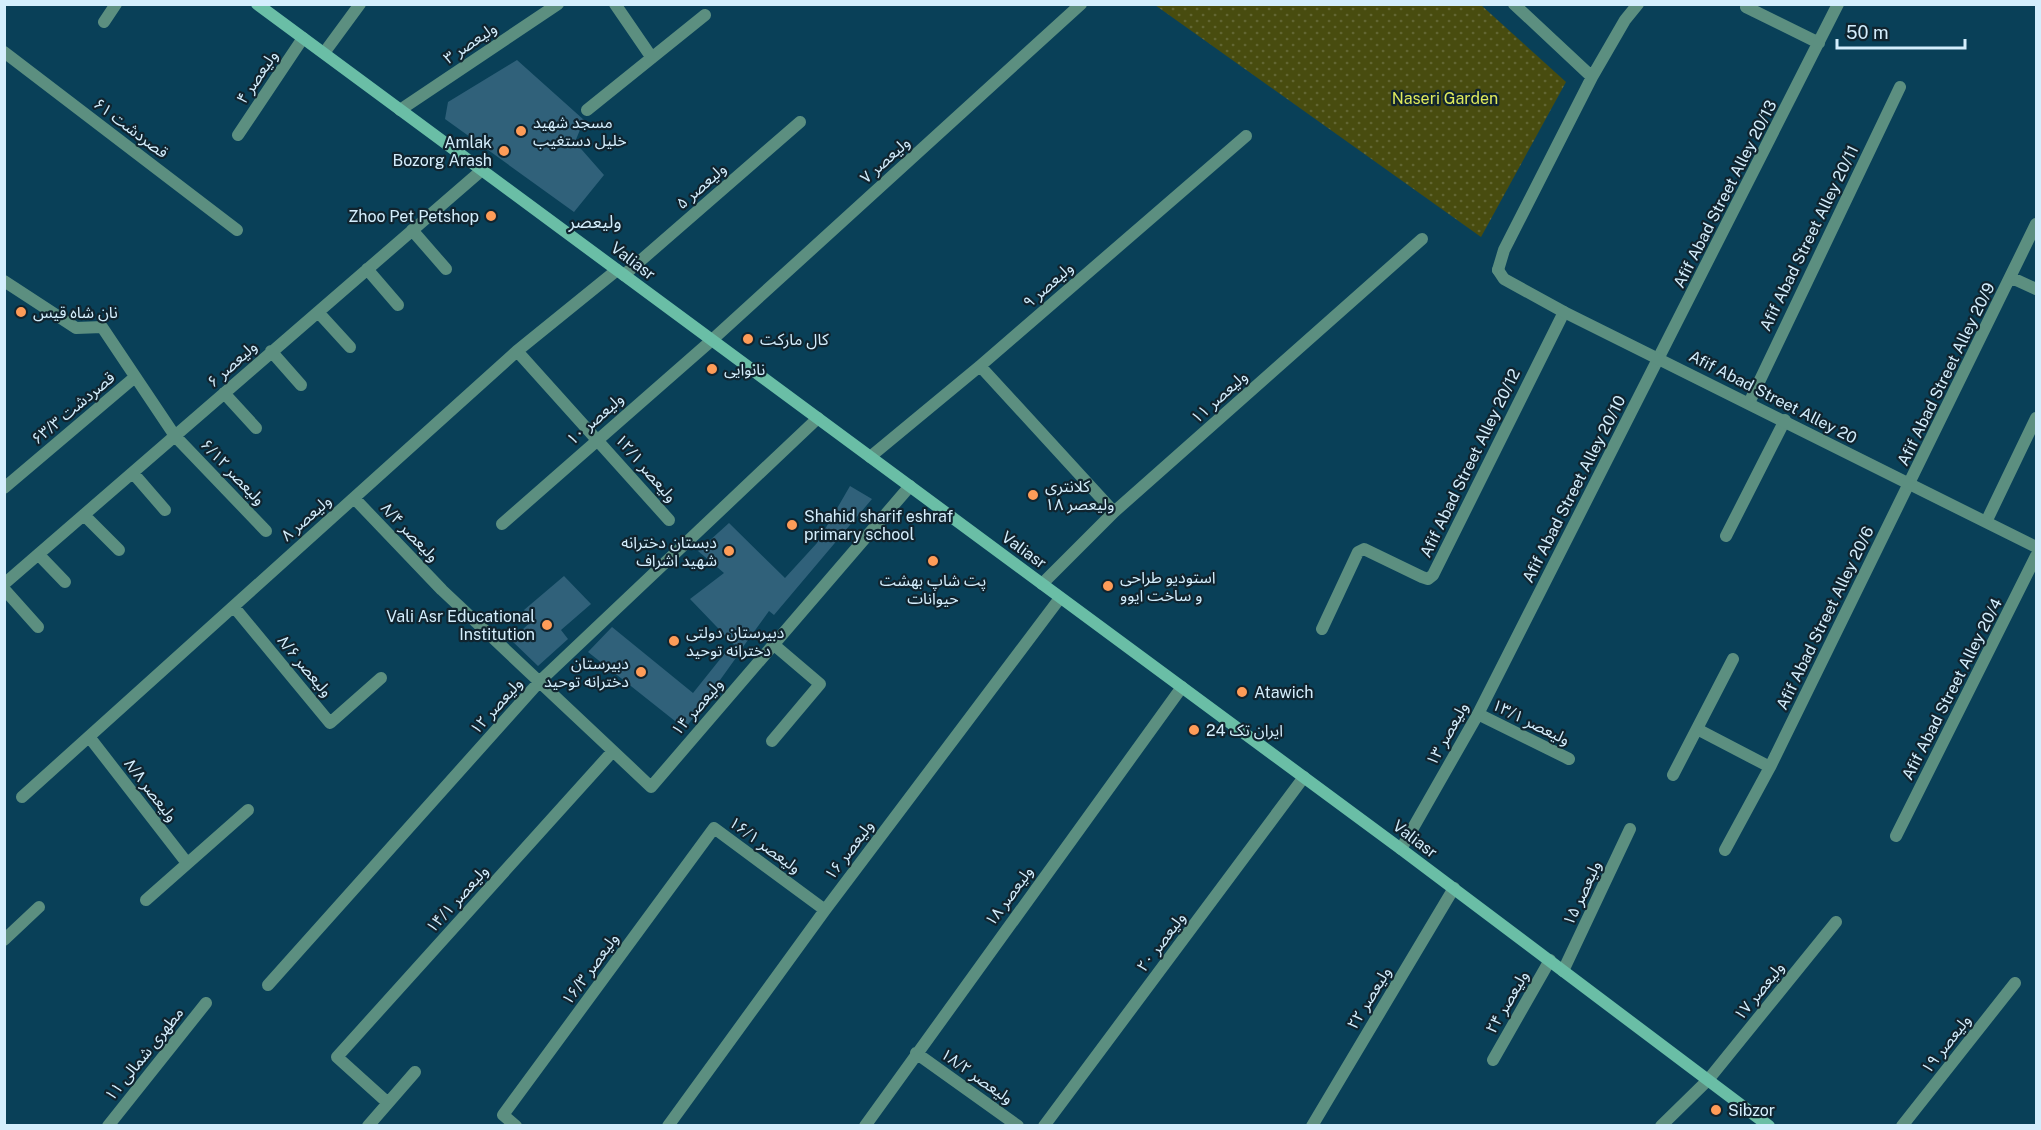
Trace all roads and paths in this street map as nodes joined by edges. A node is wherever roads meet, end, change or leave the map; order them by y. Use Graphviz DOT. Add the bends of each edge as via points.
graph roads {
  1 [pos="116,4"];
  2 [pos="257,4"];
  3 [pos="360,4"];
  4 [pos="558,4"];
  5 [pos="615,4"];
  6 [pos="1081,4"];
  7 [pos="1514,4"];
  8 [pos="1638,4"];
  9 [pos="1838,4"];
  10 [pos="1746,7"];
  11 [pos="705,15"];
  12 [pos="104,22"];
  13 [pos="303,38"];
  14 [pos="1819,43"];
  15 [pos="4,52"];
  16 [pos="324,53"];
  17 [pos="652,58"];
  18 [pos="1592,77"];
  19 [pos="1900,87"];
  20 [pos="400,110"];
  21 [pos="587,110"];
  22 [pos="800,122"];
  23 [pos="238,135"];
  24 [pos="1245,136"];
  25 [pos="482,170"];
  26 [pos="2037,224"];
  27 [pos="237,230"];
  28 [pos="412,230"];
  29 [pos="1422,239"];
  30 [pos="367,269"];
  31 [pos="446,269"];
  32 [pos="620,272"];
  33 [pos="2012,278"];
  34 [pos="4,281"];
  35 [pos="2037,290"];
  36 [pos="398,305"];
  37 [pos="318,312"];
  38 [pos="1564,312"];
  39 [pos="712,340"];
  40 [pos="350,347"];
  41 [pos="271,351"];
  42 [pos="517,351"];
  43 [pos="1660,359"];
  44 [pos="980,366"];
  45 [pos="135,377"];
  46 [pos="301,385"];
  47 [pos="224,393"];
  48 [pos="1749,403"];
  49 [pos="818,417"];
  50 [pos="2037,418"];
  51 [pos="1785,420"];
  52 [pos="256,428"];
  53 [pos="175,436"];
  54 [pos="597,438"];
  55 [pos="870,457"];
  56 [pos="132,473"];
  57 [pos="1910,484"];
  58 [pos="910,486"];
  59 [pos="4,488"];
  60 [pos="354,498"];
  61 [pos="165,510"];
  62 [pos="1114,512"];
  63 [pos="84,515"];
  64 [pos="669,520"];
  65 [pos="1986,520"];
  66 [pos="502,524"];
  67 [pos="266,531"];
  68 [pos="1726,536"];
  69 [pos="2037,547"];
  70 [pos="119,550"];
  71 [pos="39,555"];
  72 [pos="2037,556"];
  73 [pos="65,582"];
  74 [pos="1042,584"];
  75 [pos="4,586"];
  76 [pos="1060,598"];
  77 [pos="234,607"];
  78 [pos="38,627"];
  79 [pos="1323,629"];
  80 [pos="1518,634"];
  81 [pos="772,644"];
  82 [pos="1732,659"];
  83 [pos="381,678"];
  84 [pos="540,681"];
  85 [pos="1182,687"];
  86 [pos="1478,714"];
  87 [pos="1697,729"];
  88 [pos="90,738"];
  89 [pos="772,741"];
  90 [pos="613,751"];
  91 [pos="1569,759"];
  92 [pos="1770,767"];
  93 [pos="1673,775"];
  94 [pos="1304,777"];
  95 [pos="22,797"];
  96 [pos="248,810"];
  97 [pos="714,828"];
  98 [pos="1630,829"];
  99 [pos="1896,836"];
  100 [pos="1401,849"];
  101 [pos="1725,850"];
  102 [pos="187,863"];
  103 [pos="1454,888"];
  104 [pos="146,900"];
  105 [pos="39,907"];
  106 [pos="825,910"];
  107 [pos="1836,922"];
  108 [pos="4,940"];
  109 [pos="1550,960"];
  110 [pos="1563,971"];
  111 [pos="2015,983"];
  112 [pos="268,985"];
  113 [pos="206,1003"];
  114 [pos="916,1053"];
  115 [pos="1493,1060"];
  116 [pos="415,1072"];
  117 [pos="1708,1080"];
  118 [pos="388,1103"];
  119 [pos="108,1125"];
  120 [pos="368,1125"];
  121 [pos="516,1125"];
  122 [pos="668,1125"];
  123 [pos="865,1125"];
  124 [pos="1018,1125"];
  125 [pos="1044,1125"];
  126 [pos="1312,1125"];
  127 [pos="1661,1125"];
  128 [pos="1768,1125"];
  129 [pos="1902,1125"];
  1 -- 12 [label="street"];
  2 -- 13 [label="main road, Valiasr"];
  3 -- 16 [label="street"];
  4 -- 20 [label="street, ۳ ولیعصر"];
  5 -- 17 [label="street"];
  6 -- 39 [label="street, ۷ ولیعصر"];
  7 -- 18 [label="street"];
  8 -- 18 [label="street"];
  9 -- 14 [label="street, Afif Abad Street Alley 20/13"];
  10 -- 14 [label="street"];
  11 -- 17 [label="street"];
  13 -- 16 [label="main road, Valiasr"];
  13 -- 23 [label="street, ۴ ولیعصر"];
  14 -- 43 [label="street, Afif Abad Street Alley 20/13"];
  15 -- 27 [label="street, ۶۱ قصردشت"];
  16 -- 20 [label="main road, Valiasr"];
  17 -- 21 [label="street"];
  18 -- 38 [label="street, Afif Abad Street Alley 20" via="1504,250 1498,270 1504,279"];
  19 -- 48 [label="street, Afif Abad Street Alley 20/11"];
  20 -- 25 [label="main road, Valiasr"];
  22 -- 32 [label="street, ۵ ولیعصر"];
  24 -- 44 [label="street, ۹ ولیعصر"];
  25 -- 28 [label="street, ۶ ولیعصر"];
  25 -- 32 [label="main road, Valiasr"];
  26 -- 33 [label="street, Afif Abad Street Alley 20/9"];
  28 -- 30 [label="street, ۶ ولیعصر"];
  28 -- 31 [label="street"];
  29 -- 62 [label="street, ۱۱ ولیعصر"];
  30 -- 36 [label="street"];
  30 -- 37 [label="street, ۶ ولیعصر"];
  32 -- 39 [label="main road, Valiasr"];
  32 -- 42 [label="street, ۸ ولیعصر"];
  33 -- 35 [label="street, Afif Abad Street Alley 20/9"];
  33 -- 57 [label="street, Afif Abad Street Alley 20/9"];
  34 -- 45 [label="street, ۶/۱۲ ولیعصر" via="76,328 102,327"];
  37 -- 40 [label="street"];
  37 -- 41 [label="street, ۶ ولیعصر"];
  38 -- 43 [label="street, Afif Abad Street Alley 20"];
  38 -- 79 [label="street, Afif Abad Street Alley 20/12" via="1433,575 1422,578 1364,549 1358,552"];
  39 -- 49 [label="main road, Valiasr"];
  39 -- 54 [label="street, ۱۰ ولیعصر"];
  41 -- 46 [label="street"];
  41 -- 47 [label="street, ۶ ولیعصر"];
  42 -- 54 [label="street, ۱۲/۱ ولیعصر"];
  42 -- 60 [label="street, ۸ ولیعصر"];
  43 -- 48 [label="street, Afif Abad Street Alley 20"];
  43 -- 80 [label="street, Afif Abad Street Alley 20/10"];
  44 -- 55 [label="street, ۹ ولیعصر"];
  44 -- 62 [label="street"];
  45 -- 53 [label="street, ۶/۱۲ ولیعصر"];
  45 -- 59 [label="street, ۶۳/۳ قصردشت"];
  47 -- 52 [label="street"];
  47 -- 53 [label="street, ۶ ولیعصر"];
  48 -- 51 [label="street, Afif Abad Street Alley 20"];
  49 -- 55 [label="main road, Valiasr"];
  49 -- 84 [label="street, ۱۲ ولیعصر"];
  50 -- 65 [label="street"];
  51 -- 57 [label="street, Afif Abad Street Alley 20"];
  51 -- 68 [label="street"];
  53 -- 56 [label="street, ۶ ولیعصر"];
  53 -- 67 [label="street, ۶/۱۲ ولیعصر"];
  54 -- 64 [label="street, ۱۲/۱ ولیعصر"];
  54 -- 66 [label="street, ۱۰ ولیعصر"];
  55 -- 58 [label="main road, Valiasr"];
  56 -- 61 [label="street"];
  56 -- 63 [label="street, ۶ ولیعصر"];
  57 -- 65 [label="street, Afif Abad Street Alley 20"];
  57 -- 92 [label="street, Afif Abad Street Alley 20/6"];
  58 -- 74 [label="main road, Valiasr"];
  58 -- 81 [label="street, ۱۴ ولیعصر"];
  60 -- 77 [label="street, ۸ ولیعصر"];
  60 -- 84 [label="street, ۸/۴ ولیعصر" via="442,590"];
  62 -- 74 [label="street, ۱۱ ولیعصر"];
  63 -- 70 [label="street"];
  63 -- 71 [label="street, ۶ ولیعصر"];
  65 -- 69 [label="street, Afif Abad Street Alley 20"];
  71 -- 73 [label="street"];
  71 -- 75 [label="street, ۶ ولیعصر"];
  72 -- 99 [label="street, Afif Abad Street Alley 20/4"];
  74 -- 76 [label="main road, Valiasr"];
  75 -- 78 [label="street"];
  76 -- 85 [label="main road, Valiasr"];
  76 -- 106 [label="street, ۱۶ ولیعصر"];
  77 -- 83 [label="street, ۸/۶ ولیعصر" via="330,723"];
  77 -- 88 [label="street, ۸ ولیعصر"];
  80 -- 86 [label="street, ۱۳ ولیعصر"];
  81 -- 89 [label="street" via="820,684"];
  81 -- 90 [label="street, ۱۴ ولیعصر" via="651,787"];
  82 -- 87 [label="street"];
  84 -- 90 [label="street, ۸/۴ ولیعصر"];
  84 -- 112 [label="street, ۱۲ ولیعصر"];
  85 -- 94 [label="main road, Valiasr"];
  85 -- 114 [label="street, ۱۸ ولیعصر"];
  86 -- 91 [label="street, ۱۳/۱ ولیعصر"];
  86 -- 100 [label="street, ۱۳ ولیعصر"];
  87 -- 92 [label="street"];
  87 -- 93 [label="street"];
  88 -- 95 [label="street, ۸ ولیعصر"];
  88 -- 102 [label="street, ۸/۸ ولیعصر"];
  90 -- 118 [label="street, ۱۴/۱ ولیعصر" via="337,1057"];
  92 -- 101 [label="street, Afif Abad Street Alley 20/6"];
  94 -- 100 [label="main road, Valiasr"];
  94 -- 125 [label="street, ۲۰ ولیعصر"];
  96 -- 102 [label="street"];
  97 -- 106 [label="street, ۱۶/۱ ولیعصر"];
  97 -- 121 [label="street, ۱۶/۳ ولیعصر" via="503,1115"];
  98 -- 110 [label="street, ۱۵ ولیعصر"];
  100 -- 103 [label="main road, Valiasr"];
  102 -- 104 [label="street"];
  103 -- 109 [label="main road, Valiasr"];
  103 -- 126 [label="street, ۲۲ ولیعصر"];
  105 -- 108 [label="street"];
  106 -- 122 [label="street, ۱۶ ولیعصر"];
  107 -- 117 [label="street, ۱۷ ولیعصر"];
  109 -- 110 [label="main road, Valiasr"];
  109 -- 115 [label="street, ۲۴ ولیعصر"];
  110 -- 117 [label="main road, Valiasr"];
  111 -- 129 [label="street, ۱۹ ولیعصر"];
  113 -- 119 [label="street, ۱۱ مطهری شمالی"];
  114 -- 123 [label="street, ۱۸ ولیعصر"];
  114 -- 124 [label="street, ۱۸/۲ ولیعصر"];
  116 -- 118 [label="street"];
  117 -- 127 [label="street, ۱۷ ولیعصر"];
  117 -- 128 [label="main road, Valiasr"];
  118 -- 120 [label="street"];
}
